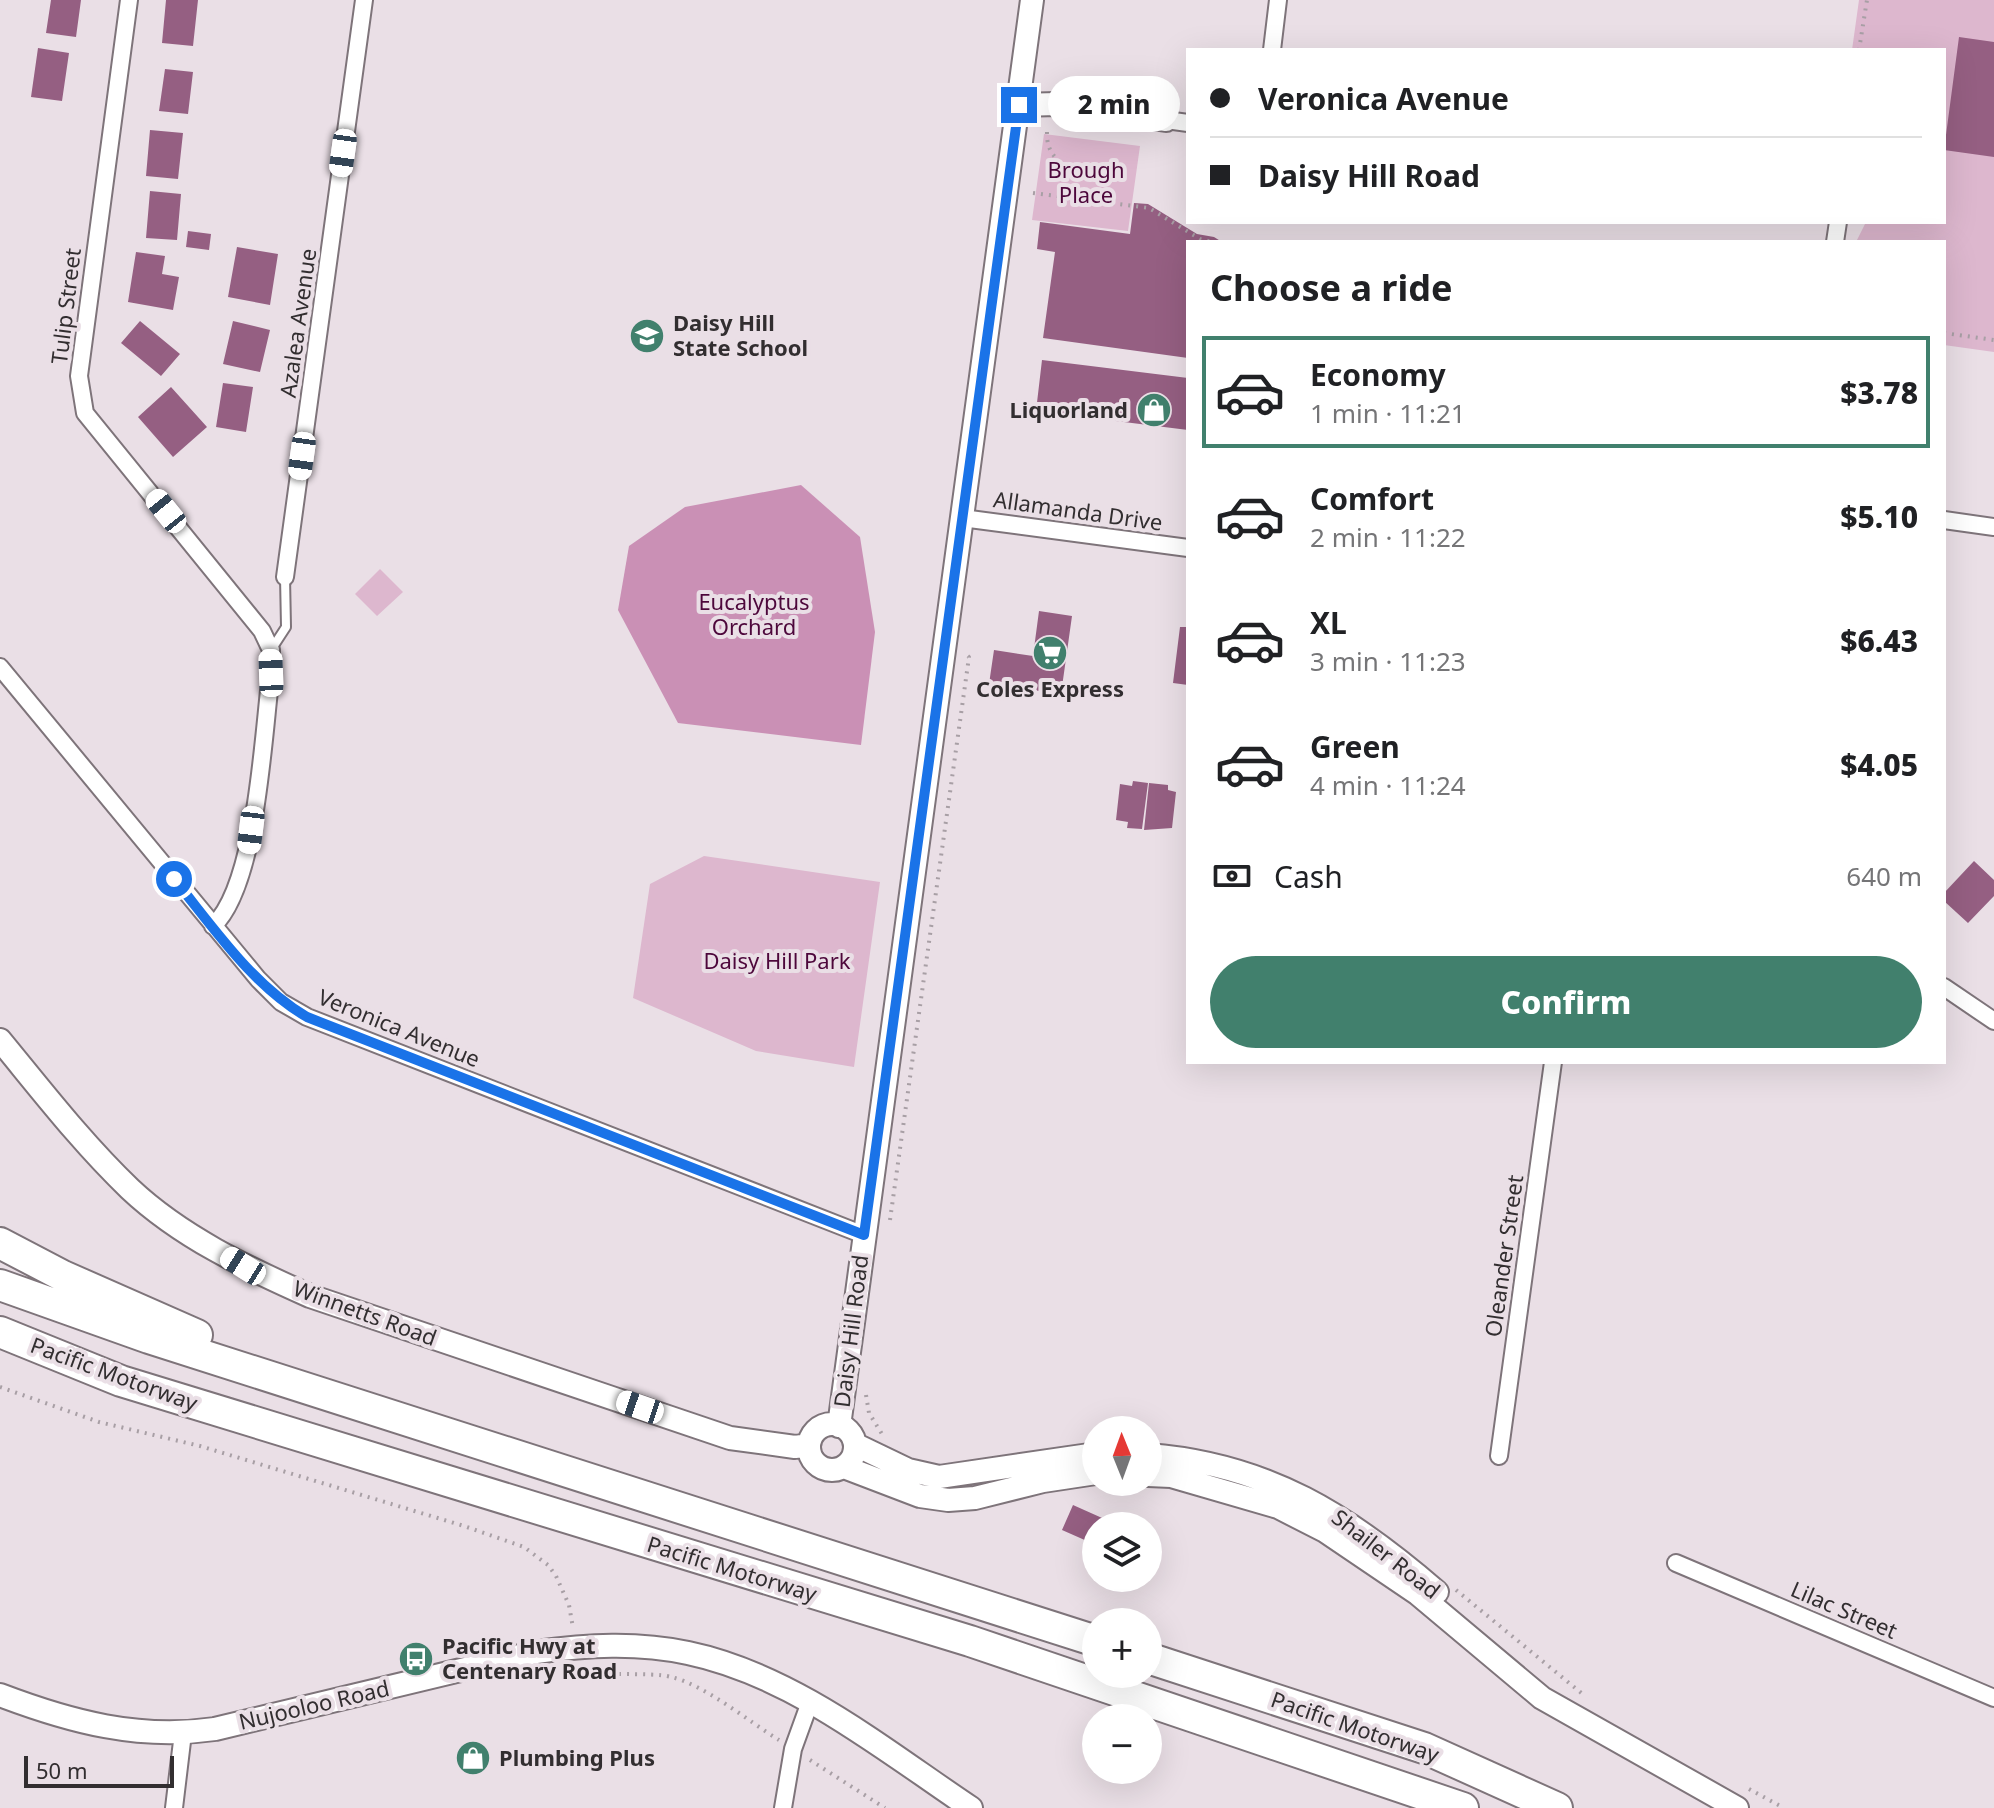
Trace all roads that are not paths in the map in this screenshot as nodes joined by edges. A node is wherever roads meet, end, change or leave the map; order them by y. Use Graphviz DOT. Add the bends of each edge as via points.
graph roads {
  1 [pos="129,0"];
  2 [pos="364,0"];
  3 [pos="1032,0"];
  4 [pos="1278,0"];
  5 [pos="1272,48"];
  6 [pos="1019,105"];
  7 [pos="1177,122"];
  8 [pos="962,518"];
  9 [pos="1946,520"];
  10 [pos="1994,527"];
  11 [pos="1186,548"];
  12 [pos="285,577"];
  13 [pos="271,650"];
  14 [pos="0,667"];
  15 [pos="213,926"];
  16 [pos="1946,988"];
  17 [pos="1994,1021"];
  18 [pos="0,1040"];
  19 [pos="1553,1064"];
  20 [pos="864,1235"];
  21 [pos="0,1243"];
  22 [pos="0,1285"];
  23 [pos="0,1332"];
  24 [pos="341,1399"];
  25 [pos="839,1426"];
  26 [pos="809,1445"];
  27 [pos="856,1445"];
  28 [pos="1082,1456"];
  29 [pos="1499,1456"];
  30 [pos="1162,1458"];
  31 [pos="844,1467"];
  32 [pos="1082,1475"];
  33 [pos="1162,1476"];
  34 [pos="1676,1563"];
  35 [pos="1082,1637"];
  36 [pos="1162,1663"];
  37 [pos="0,1695"];
  38 [pos="1994,1698"];
  39 [pos="810,1702"];
  40 [pos="1587,1722"];
  41 [pos="183,1733"];
  42 [pos="174,1808"];
  43 [pos="783,1808"];
  44 [pos="971,1808"];
  45 [pos="1463,1808"];
  46 [pos="1557,1808"];
  47 [pos="1737,1808"];
  1 -- 13 [label="street, Tulip Street" via="79,376 81,395 85,413 262,631"];
  2 -- 12 [label="street, Azalea Avenue"];
  3 -- 6 [label="street, Daisy Hill Road"];
  4 -- 5 [label="street"];
  6 -- 7 [label="street" via="1057,104"];
  6 -- 8 [label="street, Daisy Hill Road"];
  8 -- 11 [label="street, Allamanda Drive"];
  8 -- 20 [label="street, Daisy Hill Road"];
  9 -- 10 [label="street"];
  12 -- 13 [label="lane, Azalea Avenue" via="286,627"];
  13 -- 15 [label="street, Azalea Avenue" via="247,862 228,908"];
  14 -- 15 [label="street, Veronica Avenue"];
  15 -- 20 [label="street, Veronica Avenue" via="281,1002 307,1017"];
  16 -- 17 [label="street"];
  18 -- 26 [label="street, Winnetts Road" via="132,1191 243,1266 310,1296 730,1438"];
  19 -- 29 [label="street, Oleander Street"];
  20 -- 25 [label="street, Daisy Hill Road"];
  21 -- 24 [label="highway"];
  22 -- 24 [label="highway, Pacific Motorway"];
  23 -- 45 [label="highway, Pacific Motorway" via="121,1381 970,1641"];
  24 -- 35 [label="highway, Pacific Motorway"];
  25 -- 26 [label="street" via="820,1428"];
  25 -- 27 [label="street" via="851,1433"];
  26 -- 31 [label="street" via="817,1465 830,1470"];
  27 -- 28 [label="street" via="908,1470 939,1477"];
  27 -- 31 [label="street"];
  30 -- 40 [label="street, Shailer Road" via="1243,1472 1332,1510 1508,1649"];
  31 -- 32 [label="street" via="920,1496 948,1500"];
  33 -- 40 [label="street, Shailer Road" via="1278,1507 1325,1531 1418,1594 1542,1698"];
  34 -- 38 [label="street, Lilac Street"];
  36 -- 46 [label="highway, Pacific Motorway" via="1424,1748"];
  37 -- 41 [label="street, Nujooloo Road" via="56,1716 122,1731"];
  39 -- 41 [label="street, Nujooloo Road" via="739,1668 688,1653 635,1646 577,1647"];
  39 -- 43 [label="street" via="793,1749"];
  39 -- 44 [label="street, Nujooloo Road"];
  40 -- 47 [label="street, Shailer Road"];
  41 -- 42 [label="street"];
}
